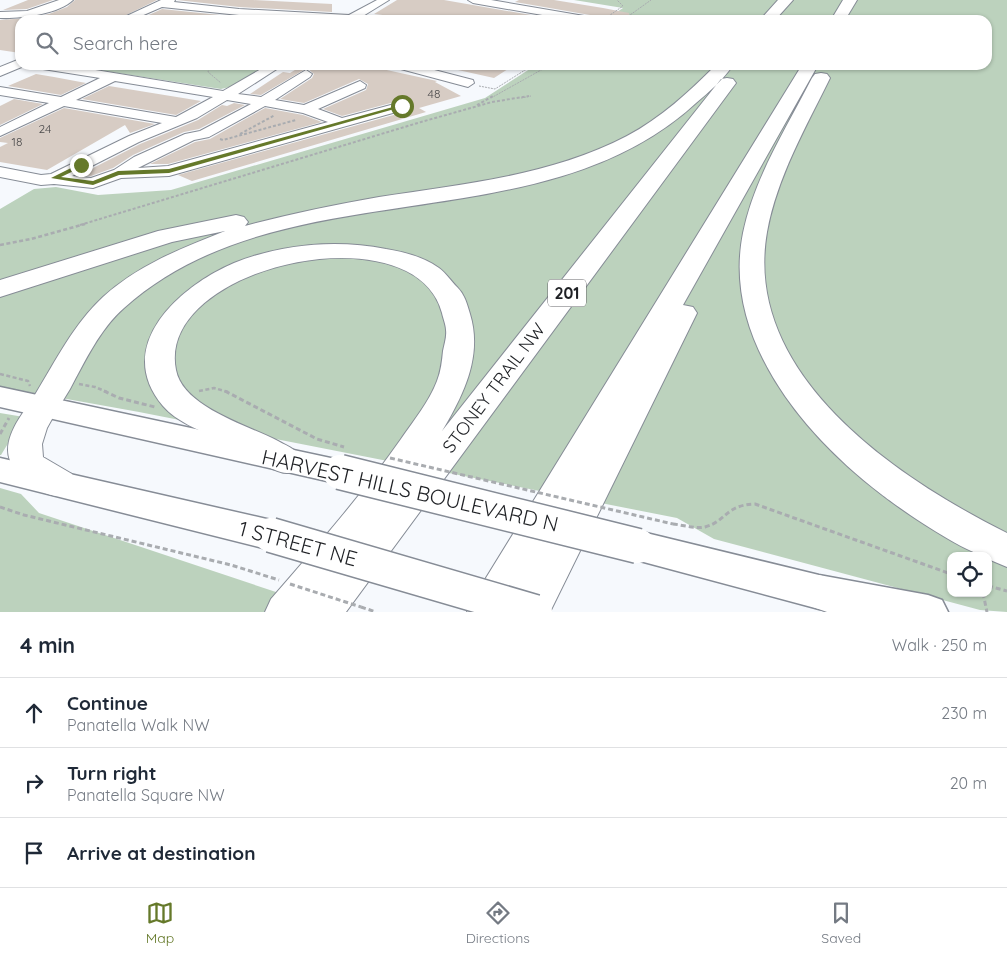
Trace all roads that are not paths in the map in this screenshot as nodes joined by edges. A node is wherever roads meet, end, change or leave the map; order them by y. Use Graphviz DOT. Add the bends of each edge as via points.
graph roads {
  1 [pos="68,0"];
  2 [pos="384,0"];
  3 [pos="473,0"];
  4 [pos="786,0"];
  5 [pos="790,0"];
  6 [pos="852,0"];
  7 [pos="166,2"];
  8 [pos="0,15"];
  9 [pos="27,15"];
  10 [pos="135,15"];
  11 [pos="287,15"];
  12 [pos="359,15"];
  13 [pos="561,15"];
  14 [pos="772,15"];
  15 [pos="779,15"];
  16 [pos="842,15"];
  17 [pos="848,15"];
  18 [pos="15,17"];
  19 [pos="0,58"];
  20 [pos="15,61"];
  21 [pos="15,64"];
  22 [pos="72,70"];
  23 [pos="267,70"];
  24 [pos="420,70"];
  25 [pos="720,70"];
  26 [pos="737,70"];
  27 [pos="807,70"];
  28 [pos="825,70"];
  29 [pos="0,72"];
  30 [pos="306,74"];
  31 [pos="113,77"];
  32 [pos="468,83"];
  33 [pos="360,85"];
  34 [pos="225,90"];
  35 [pos="0,92"];
  36 [pos="264,101"];
  37 [pos="62,102"];
  38 [pos="402,106"];
  39 [pos="304,114"];
  40 [pos="177,121"];
  41 [pos="339,122"];
  42 [pos="0,132"];
  43 [pos="0,172"];
  44 [pos="118,173"];
  45 [pos="17,175"];
  46 [pos="54,178"];
  47 [pos="739,184"];
  48 [pos="0,187"];
  49 [pos="361,208"];
  50 [pos="0,289"];
  51 [pos="37,396"];
  52 [pos="0,397"];
  53 [pos="287,461"];
  54 [pos="0,470"];
  55 [pos="59,484"];
  56 [pos="1007,551"];
  57 [pos="819,592"];
  58 [pos="286,612"];
  59 [pos="322,612"];
  60 [pos="488,612"];
  61 [pos="529,612"];
  62 [pos="535,612"];
  63 [pos="882,612"];
  64 [pos="928,612"];
  1 -- 9 [label="street"];
  2 -- 12 [label="street"];
  3 -- 13 [label="street"];
  4 -- 14 [label="highway"];
  5 -- 15 [label="highway"];
  6 -- 16 [label="highway"];
  6 -- 17 [label="highway"];
  7 -- 10 [label="street"];
  7 -- 11 [label="street"];
  8 -- 18 [label="street"];
  19 -- 20 [label="street"];
  21 -- 29 [label="street"];
  22 -- 31 [label="street"];
  23 -- 34 [label="street"];
  24 -- 32 [label="street"];
  25 -- 49 [label="highway" via="660,126 601,155 502,184"];
  26 -- 59 [label="highway, STONEY TRAIL NW / 201"];
  27 -- 47 [label="highway"];
  28 -- 56 [label="highway" via="758,218 751,274 760,320 792,382 856,453 907,494 958,526"];
  30 -- 36 [label="street"];
  31 -- 34 [label="street"];
  31 -- 37 [label="street"];
  33 -- 39 [label="street"];
  34 -- 36 [label="street"];
  34 -- 40 [label="street"];
  35 -- 37 [label="street"];
  36 -- 39 [label="street"];
  36 -- 44 [label="street" via="204,134 139,160"];
  37 -- 40 [label="street"];
  37 -- 42 [label="street"];
  38 -- 41 [label="street"];
  39 -- 41 [label="street"];
  40 -- 46 [label="street"];
  41 -- 44 [label="street" via="169,171"];
  43 -- 45 [label="street"];
  44 -- 46 [label="street" via="93,183"];
  45 -- 46 [label="street" via="40,180"];
  45 -- 48 [label="street"];
  47 -- 60 [label="highway"];
  47 -- 61 [label="highway" via="720,240"];
  49 -- 50 [label="highway" via="351,206 280,215 167,236"];
  49 -- 51 [label="highway" via="263,227 200,249 154,272 113,303"];
  51 -- 52 [label="main road, HARVEST HILLS BOULEVARD N"];
  51 -- 53 [label="main road, HARVEST HILLS BOULEVARD N"];
  51 -- 55 [label="highway" via="24,451 34,469"];
  53 -- 57 [label="main road, HARVEST HILLS BOULEVARD N, bridge" via="339,459 638,546"];
  53 -- 58 [label="highway" via="212,424 178,402 162,379 160,363 160,348 170,324 212,285 246,268 283,256 324,250 370,251 403,260 430,274 450,294 460,318 463,334 455,375 442,403 402,466"];
  54 -- 55 [label="main road"];
  55 -- 62 [label="main road, 1 STREET NE, bridge" via="271,535"];
  57 -- 63 [label="highway"];
  57 -- 64 [label="main road"];
}
